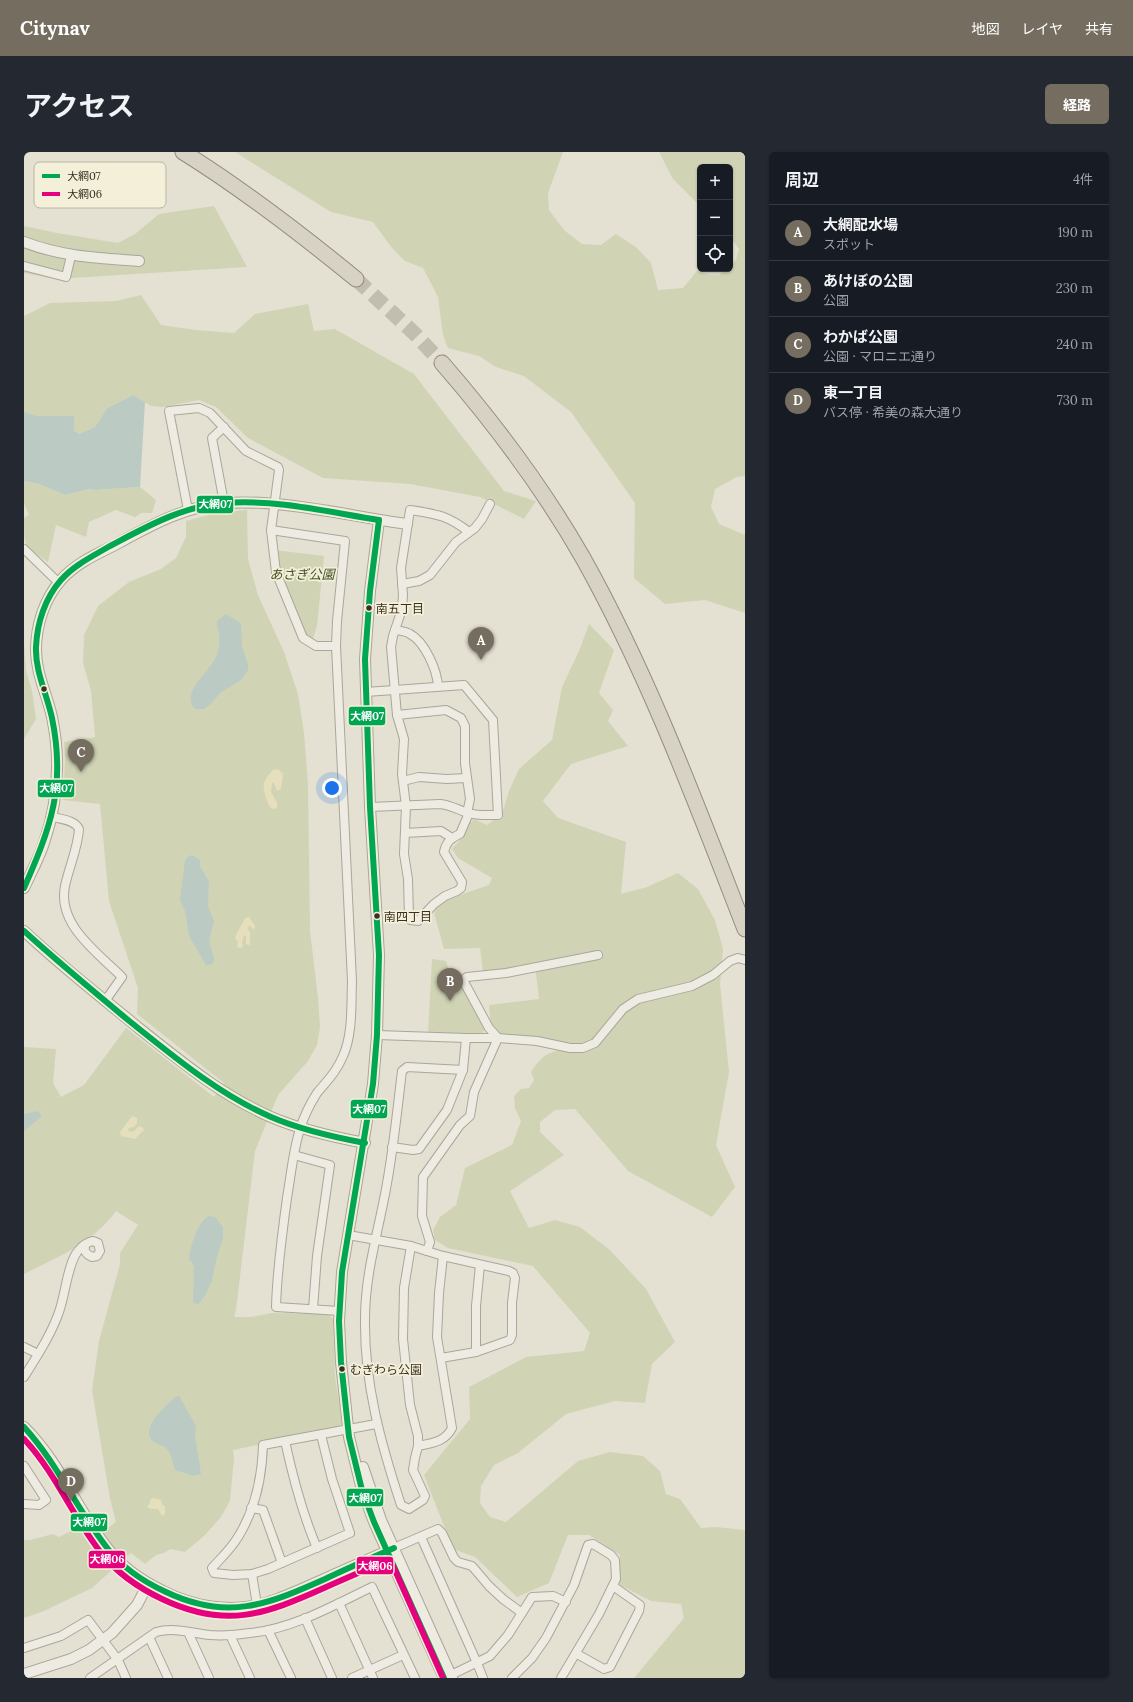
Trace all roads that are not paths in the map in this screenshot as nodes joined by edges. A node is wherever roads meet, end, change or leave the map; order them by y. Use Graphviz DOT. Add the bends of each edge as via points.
graph roads {
  1 [pos="183,152"];
  2 [pos="24,242"];
  3 [pos="71,256"];
  4 [pos="139,261"];
  5 [pos="24,266"];
  6 [pos="356,279"];
  7 [pos="442,363"];
  8 [pos="224,427"];
  9 [pos="224,503"];
  10 [pos="273,504"];
  11 [pos="490,504"];
  12 [pos="188,510"];
  13 [pos="379,520"];
  14 [pos="407,524"];
  15 [pos="271,530"];
  16 [pos="469,532"];
  17 [pos="24,549"];
  18 [pos="59,583"];
  19 [pos="402,584"];
  20 [pos="395,630"];
  21 [pos="336,646"];
  22 [pos="438,686"];
  23 [pos="396,689"];
  24 [pos="366,692"];
  25 [pos="397,715"];
  26 [pos="467,778"];
  27 [pos="403,781"];
  28 [pos="406,806"];
  29 [pos="370,807"];
  30 [pos="468,813"];
  31 [pos="52,817"];
  32 [pos="405,833"];
  33 [pos="452,838"];
  34 [pos="24,888"];
  35 [pos="745,929"];
  36 [pos="24,931"];
  37 [pos="598,955"];
  38 [pos="745,960"];
  39 [pos="105,1001"];
  40 [pos="377,1035"];
  41 [pos="466,1038"];
  42 [pos="498,1038"];
  43 [pos="463,1070"];
  44 [pos="300,1128"];
  45 [pos="365,1142"];
  46 [pos="392,1147"];
  47 [pos="294,1155"];
  48 [pos="348,1235"];
  49 [pos="375,1239"];
  50 [pos="85,1245"];
  51 [pos="410,1246"];
  52 [pos="78,1251"];
  53 [pos="427,1251"];
  54 [pos="86,1254"];
  55 [pos="443,1256"];
  56 [pos="480,1265"];
  57 [pos="313,1310"];
  58 [pos="340,1311"];
  59 [pos="24,1347"];
  60 [pos="476,1352"];
  61 [pos="38,1354"];
  62 [pos="441,1358"];
  63 [pos="24,1377"];
  64 [pos="376,1424"];
  65 [pos="24,1427"];
  66 [pos="350,1430"];
  67 [pos="321,1435"];
  68 [pos="285,1441"];
  69 [pos="418,1446"];
  70 [pos="24,1466"];
  71 [pos="24,1504"];
  72 [pos="251,1508"];
  73 [pos="421,1536"];
  74 [pos="317,1548"];
  75 [pos="390,1550"];
  76 [pos="282,1563"];
  77 [pos="252,1574"];
  78 [pos="148,1584"];
  79 [pos="613,1586"];
  80 [pos="566,1602"];
  81 [pos="339,1603"];
  82 [pos="257,1605"];
  83 [pos="522,1613"];
  84 [pos="304,1618"];
  85 [pos="268,1630"];
  86 [pos="188,1632"];
  87 [pos="230,1635"];
  88 [pos="149,1637"];
  89 [pos="103,1640"];
  90 [pos="24,1648"];
  91 [pos="576,1654"];
  92 [pos="404,1655"];
  93 [pos="118,1660"];
  94 [pos="477,1663"];
  95 [pos="24,1674"];
  96 [pos="371,1674"];
  97 [pos="449,1677"];
  98 [pos="90,1678"];
  99 [pos="126,1678"];
  100 [pos="168,1678"];
  101 [pos="209,1678"];
  102 [pos="250,1678"];
  103 [pos="291,1678"];
  104 [pos="332,1678"];
  105 [pos="352,1678"];
  106 [pos="415,1678"];
  107 [pos="483,1678"];
  108 [pos="512,1678"];
  109 [pos="561,1678"];
  1 -- 6 [label="highway" via="259,204"];
  2 -- 3 [label="street"];
  3 -- 4 [label="street"];
  3 -- 5 [label="street" via="66,277"];
  7 -- 35 [label="highway" via="500,432 528,471 578,550 608,604 678,759"];
  8 -- 9 [label="street" via="212,438"];
  8 -- 10 [label="street" via="246,451 278,467"];
  8 -- 12 [label="street" via="210,413 199,408 169,411"];
  9 -- 10 [label="street"];
  9 -- 12 [label="street"];
  10 -- 13 [label="street"];
  10 -- 15 [label="street"];
  11 -- 16 [label="street" via="482,519"];
  12 -- 18 [label="street" via="163,519 82,562"];
  13 -- 14 [label="street"];
  13 -- 24 [label="street" via="367,630"];
  14 -- 16 [label="street" via="410,510 439,514"];
  14 -- 19 [label="street" via="401,568"];
  15 -- 21 [label="street" via="276,572 303,638 316,646"];
  15 -- 21 [label="street" via="345,541"];
  16 -- 19 [label="street" via="456,542 430,575 419,581"];
  17 -- 18 [label="street"];
  18 -- 31 [label="street" via="40,618 36,648 39,677 48,702 56,739 58,783"];
  19 -- 20 [label="street" via="402,609"];
  20 -- 22 [label="street" via="411,634 418,641 434,667"];
  20 -- 23 [label="street" via="391,647"];
  21 -- 44 [label="street" via="352,981 348,1043 344,1056 330,1079 309,1105"];
  22 -- 23 [label="street"];
  22 -- 30 [label="street" via="464,685 493,720 498,815 480,816"];
  23 -- 24 [label="street"];
  23 -- 25 [label="street"];
  24 -- 29 [label="street"];
  25 -- 26 [label="street" via="446,710 461,718 465,726"];
  25 -- 27 [label="street" via="404,739"];
  26 -- 27 [label="street" via="419,778"];
  26 -- 30 [label="street" via="470,799"];
  27 -- 28 [label="street"];
  28 -- 29 [label="street"];
  28 -- 30 [label="street" via="451,805"];
  28 -- 32 [label="street"];
  29 -- 40 [label="street" via="378,955"];
  30 -- 33 [label="street" via="460,834"];
  31 -- 34 [label="street" via="44,845"];
  31 -- 39 [label="street" via="72,822 79,829 65,889 65,911 77,932 122,977"];
  32 -- 33 [label="street" via="440,831"];
  32 -- 33 [label="street" via="409,917 414,921 418,921 434,904 461,888 462,882 444,852 445,846"];
  36 -- 39 [label="street"];
  37 -- 42 [label="street" via="506,973 467,977 463,980 489,1028"];
  38 -- 42 [label="street" via="738,958 730,961 713,975 692,986 638,999 623,1009 595,1043 583,1048"];
  39 -- 44 [label="street" via="213,1086 271,1117"];
  40 -- 41 [label="street"];
  40 -- 45 [label="street" via="374,1084"];
  41 -- 42 [label="street"];
  41 -- 43 [label="street"];
  42 -- 53 [label="street" via="474,1092 470,1116 460,1125 423,1177 422,1216 430,1242"];
  43 -- 46 [label="street" via="447,1110 419,1149"];
  43 -- 46 [label="street" via="407,1067 402,1071"];
  44 -- 45 [label="street"];
  44 -- 47 [label="street"];
  45 -- 48 [label="street"];
  46 -- 49 [label="street"];
  47 -- 57 [label="street" via="330,1165 317,1256"];
  47 -- 57 [label="street" via="280,1249 276,1307"];
  48 -- 49 [label="street"];
  48 -- 58 [label="street" via="342,1272"];
  49 -- 51 [label="street"];
  49 -- 64 [label="street" via="368,1278 365,1318 366,1352"];
  50 -- 52 [label="street"];
  50 -- 54 [label="street"];
  50 -- 54 [label="street" via="93,1241 100,1246 97,1256"];
  51 -- 53 [label="street"];
  51 -- 69 [label="street" via="404,1288 403,1339 410,1404"];
  52 -- 54 [label="street"];
  52 -- 61 [label="street" via="73,1260 58,1315"];
  53 -- 55 [label="street"];
  55 -- 56 [label="street"];
  55 -- 62 [label="street" via="437,1337"];
  56 -- 60 [label="street" via="476,1306"];
  56 -- 60 [label="street" via="509,1271 515,1278 510,1340"];
  57 -- 58 [label="street"];
  58 -- 66 [label="street" via="341,1362"];
  59 -- 61 [label="street"];
  60 -- 62 [label="street"];
  61 -- 63 [label="street"];
  62 -- 69 [label="street" via="452,1428 439,1442"];
  64 -- 66 [label="street"];
  64 -- 69 [label="street" via="401,1505 408,1509 425,1496 413,1470"];
  65 -- 78 [label="street" via="45,1450 108,1550"];
  66 -- 67 [label="street"];
  66 -- 75 [label="street" via="349,1437 362,1490"];
  67 -- 68 [label="street"];
  67 -- 74 [label="street" via="350,1533"];
  68 -- 72 [label="street" via="263,1445 261,1474"];
  68 -- 74 [label="street" via="300,1502"];
  70 -- 71 [label="street" via="46,1500 39,1505"];
  72 -- 76 [label="street" via="263,1510"];
  72 -- 77 [label="street" via="238,1537 212,1568 214,1573 223,1575"];
  73 -- 75 [label="street"];
  73 -- 83 [label="street" via="438,1529 458,1562 472,1566 494,1591"];
  73 -- 94 [label="street"];
  74 -- 76 [label="street"];
  75 -- 82 [label="street" via="288,1595"];
  75 -- 97 [label="street"];
  76 -- 77 [label="street"];
  77 -- 82 [label="street"];
  78 -- 82 [label="street" via="171,1596 201,1605"];
  78 -- 89 [label="street" via="137,1605"];
  79 -- 80 [label="street" via="616,1579 615,1560 593,1544 588,1545"];
  79 -- 91 [label="street"];
  79 -- 91 [label="street" via="640,1605 610,1667 604,1669"];
  80 -- 83 [label="street" via="553,1596 532,1597"];
  80 -- 108 [label="street" via="532,1658"];
  81 -- 84 [label="street"];
  81 -- 92 [label="street" via="372,1587"];
  81 -- 96 [label="street"];
  83 -- 94 [label="street" via="490,1656"];
  84 -- 85 [label="street"];
  84 -- 104 [label="street"];
  85 -- 87 [label="street"];
  85 -- 103 [label="street"];
  86 -- 87 [label="street"];
  86 -- 88 [label="street" via="167,1629"];
  86 -- 101 [label="street"];
  87 -- 102 [label="street"];
  88 -- 93 [label="street"];
  88 -- 100 [label="street"];
  89 -- 90 [label="street" via="88,1620 61,1636"];
  89 -- 93 [label="street"];
  89 -- 95 [label="street" via="71,1659"];
  91 -- 109 [label="street"];
  92 -- 96 [label="street"];
  92 -- 106 [label="street"];
  93 -- 98 [label="street"];
  93 -- 99 [label="street"];
  94 -- 97 [label="street"];
  94 -- 107 [label="street"];
  96 -- 105 [label="street"];
}
